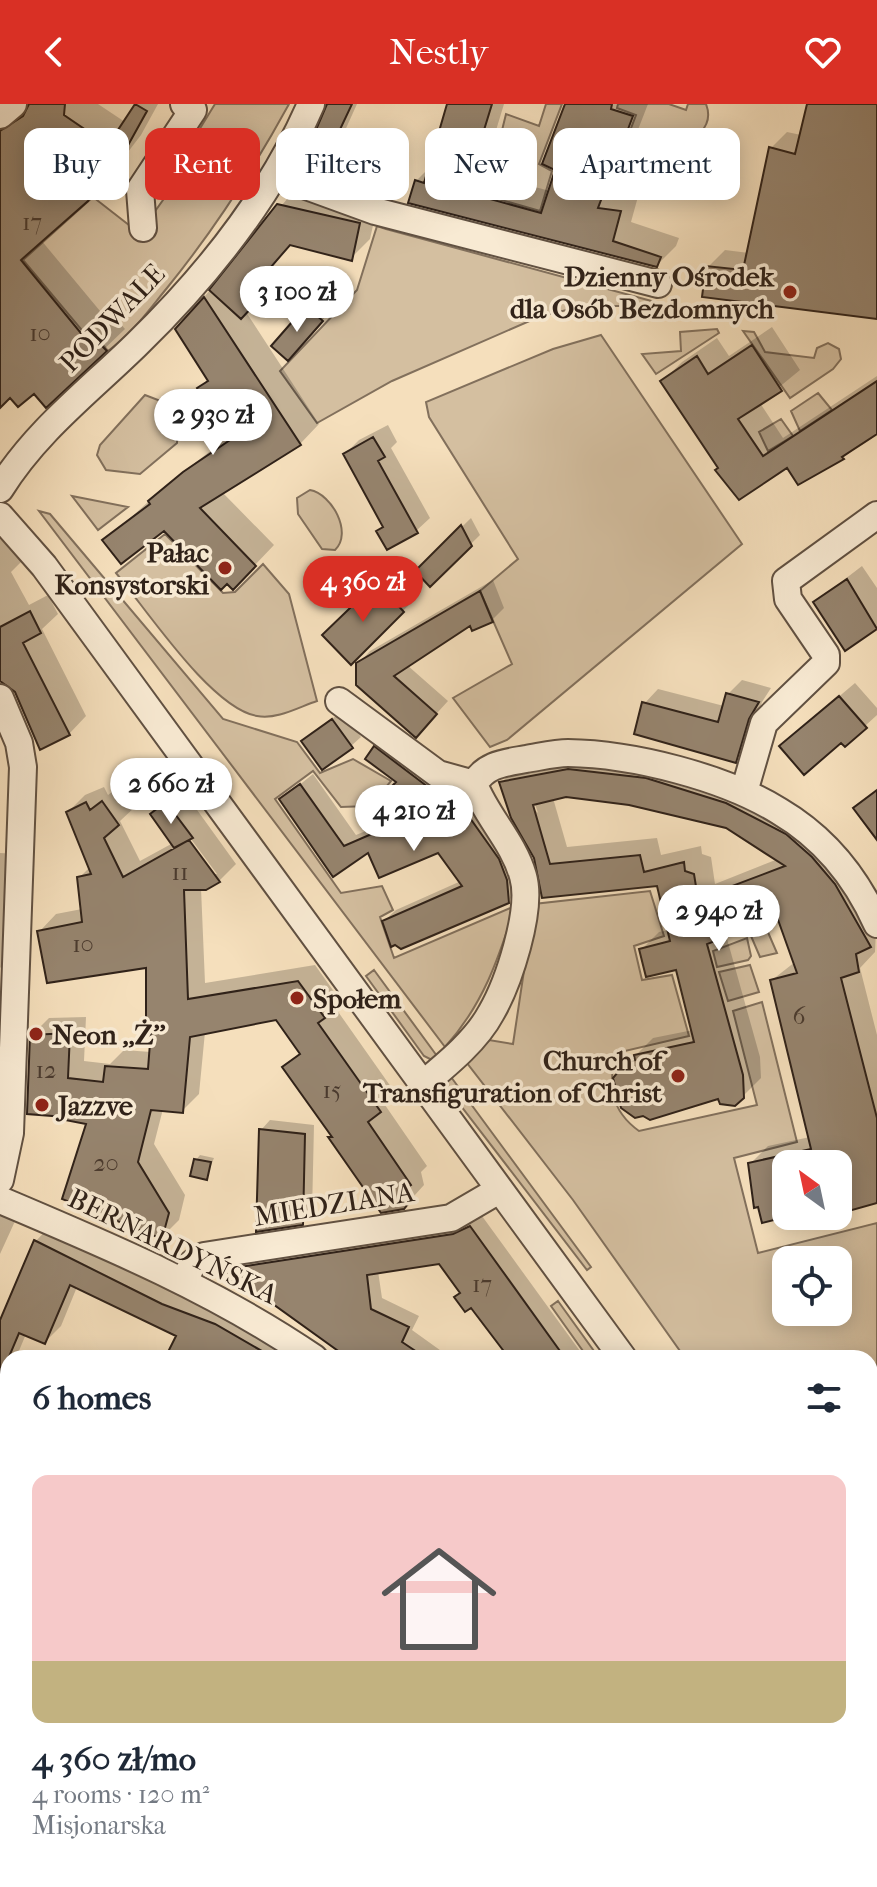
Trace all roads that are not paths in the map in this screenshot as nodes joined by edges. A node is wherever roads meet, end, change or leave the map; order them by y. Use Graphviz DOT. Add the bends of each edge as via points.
graph roads {
  1 [pos="13,104"];
  2 [pos="184,104"];
  3 [pos="311,104"];
  4 [pos="0,115"];
  5 [pos="299,128"];
  6 [pos="276,175"];
  7 [pos="345,200"];
  8 [pos="143,228"];
  9 [pos="658,284"];
  10 [pos="0,489"];
  11 [pos="877,515"];
  12 [pos="0,516"];
  13 [pos="0,698"];
  14 [pos="339,701"];
  15 [pos="474,784"];
  16 [pos="744,792"];
  17 [pos="877,924"];
  18 [pos="422,1085"];
  19 [pos="0,1180"];
  20 [pos="499,1190"];
  21 [pos="0,1200"];
  22 [pos="184,1281"];
  23 [pos="302,1350"];
  24 [pos="617,1350"];
  1 -- 4 [label="street"];
  2 -- 8 [label="street" via="193,110 140,190"];
  3 -- 5 [label="street, PODWALE"];
  6 -- 10 [label="street, PODWALE" via="182,295 41,433"];
  7 -- 9 [label="street"];
  11 -- 16 [label="street" via="786,581 788,599 826,655 826,663 764,723"];
  12 -- 18 [label="street" via="44,566"];
  13 -- 19 [label="street" via="22,754 10,1133"];
  14 -- 15 [label="street" via="438,774"];
  15 -- 16 [label="street" via="496,764 567,753 684,772"];
  15 -- 18 [label="street" via="524,878 522,920 490,1015"];
  16 -- 17 [label="street" via="781,812 835,857 856,881"];
  18 -- 20 [label="street"];
  20 -- 22 [label="street, MIEDZIANA" via="451,1218 204,1256 193,1263"];
  20 -- 24 [label="street"];
  21 -- 22 [label="street, BERNARDYŃSKA"];
  22 -- 23 [label="street, BERNARDYŃSKA"];
}
